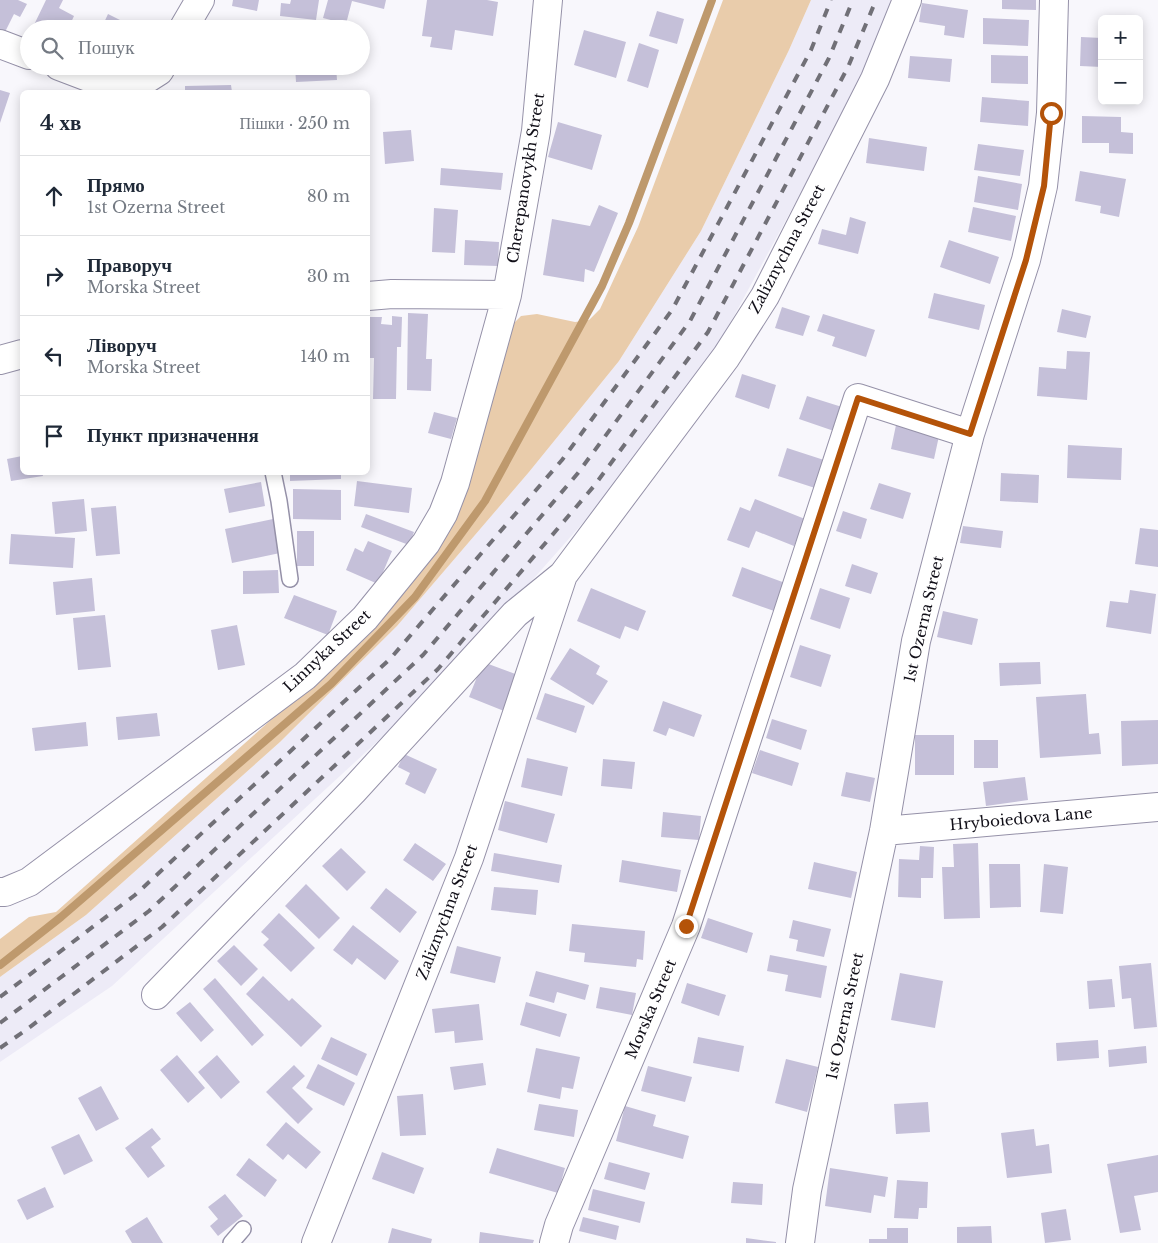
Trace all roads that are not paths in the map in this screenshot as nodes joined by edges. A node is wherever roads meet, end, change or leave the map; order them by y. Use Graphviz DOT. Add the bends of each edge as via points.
graph roads {
  1 [pos="200,0"];
  2 [pos="548,0"];
  3 [pos="907,0"];
  4 [pos="1054,0"];
  5 [pos="188,20"];
  6 [pos="0,44"];
  7 [pos="20,51"];
  8 [pos="83,75"];
  9 [pos="153,75"];
  10 [pos="507,295"];
  11 [pos="370,296"];
  12 [pos="20,355"];
  13 [pos="0,360"];
  14 [pos="970,434"];
  15 [pos="274,475"];
  16 [pos="563,575"];
  17 [pos="290,579"];
  18 [pos="1158,807"];
  19 [pos="884,831"];
  20 [pos="0,892"];
  21 [pos="156,995"];
  22 [pos="243,1229"];
  23 [pos="231,1243"];
  24 [pos="316,1243"];
  25 [pos="554,1243"];
  26 [pos="800,1243"];
  1 -- 5 [label="street"];
  2 -- 10 [label="street, Cherepanovykh Street" via="536,131"];
  3 -- 16 [label="street, Zaliznychna Street" via="875,80 765,296 726,357"];
  4 -- 14 [label="street, 1st Ozerna Street" via="1051,113 1044,186 1026,260"];
  6 -- 7 [label="street"];
  8 -- 9 [label="street" via="109,85 137,85"];
  10 -- 11 [label="street"];
  10 -- 20 [label="street, Linnyka Street" via="455,483 443,514 426,543 365,618 305,676 29,882"];
  12 -- 13 [label="street"];
  14 -- 19 [label="street, 1st Ozerna Street" via="916,640"];
  14 -- 25 [label="street, Morska Street" via="858,398 686,926"];
  15 -- 17 [label="lane"];
  16 -- 21 [label="street, Zaliznychna Street" via="515,614 353,791"];
  16 -- 24 [label="street, Zaliznychna Street" via="468,858"];
  18 -- 19 [label="street, Hryboiedova Lane"];
  19 -- 26 [label="street, 1st Ozerna Street" via="807,1190"];
  22 -- 23 [label="lane"];
}
